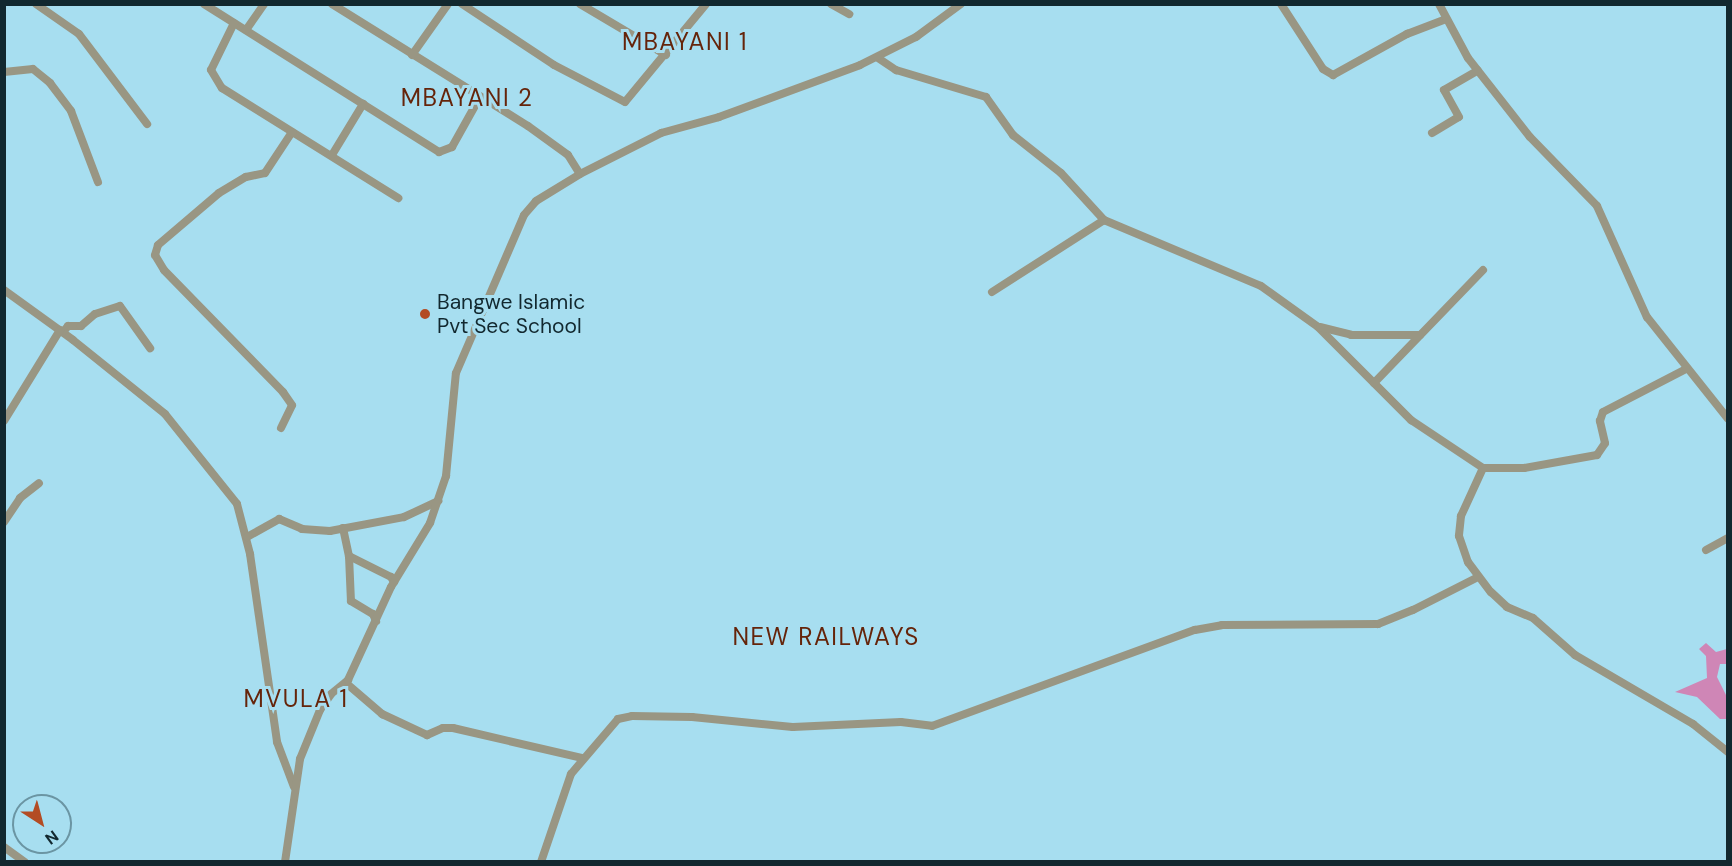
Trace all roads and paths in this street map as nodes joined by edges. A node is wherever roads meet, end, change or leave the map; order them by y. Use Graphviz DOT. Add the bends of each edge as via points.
graph roads {
  1 [pos="36,4"];
  2 [pos="204,4"];
  3 [pos="264,4"];
  4 [pos="332,4"];
  5 [pos="448,4"];
  6 [pos="462,4"];
  7 [pos="580,4"];
  8 [pos="831,4"];
  9 [pos="961,4"];
  10 [pos="1281,4"];
  11 [pos="1439,4"];
  12 [pos="704,5"];
  13 [pos="849,14"];
  14 [pos="1446,20"];
  15 [pos="234,23"];
  16 [pos="246,30"];
  17 [pos="412,55"];
  18 [pos="666,55"];
  19 [pos="878,58"];
  20 [pos="1478,70"];
  21 [pos="4,72"];
  22 [pos="480,97"];
  23 [pos="363,104"];
  24 [pos="147,124"];
  25 [pos="292,132"];
  26 [pos="1432,133"];
  27 [pos="332,155"];
  28 [pos="580,174"];
  29 [pos="98,182"];
  30 [pos="398,198"];
  31 [pos="1104,220"];
  32 [pos="1483,270"];
  33 [pos="4,290"];
  34 [pos="992,292"];
  35 [pos="1318,327"];
  36 [pos="62,331"];
  37 [pos="1420,335"];
  38 [pos="150,348"];
  39 [pos="1686,369"];
  40 [pos="1374,383"];
  41 [pos="1728,419"];
  42 [pos="4,421"];
  43 [pos="281,428"];
  44 [pos="1484,468"];
  45 [pos="39,483"];
  46 [pos="439,501"];
  47 [pos="4,522"];
  48 [pos="343,528"];
  49 [pos="247,537"];
  50 [pos="1728,538"];
  51 [pos="1706,550"];
  52 [pos="349,556"];
  53 [pos="1478,577"];
  54 [pos="394,582"];
  55 [pos="376,621"];
  56 [pos="346,683"];
  57 [pos="1728,752"];
  58 [pos="582,758"];
  59 [pos="294,788"];
  60 [pos="4,847"];
  61 [pos="25,861"];
  62 [pos="285,861"];
  63 [pos="541,861"];
  1 -- 24 [label="street" via="79,34"];
  2 -- 15 [label="street"];
  3 -- 16 [label="street"];
  4 -- 17 [label="street"];
  5 -- 17 [label="street"];
  6 -- 18 [label="street" via="619,101 633,96"];
  7 -- 18 [label="street"];
  8 -- 13 [label="street"];
  9 -- 19 [label="street" via="932,27"];
  10 -- 14 [label="street" via="1323,69 1333,75 1407,34"];
  11 -- 14 [label="street"];
  12 -- 18 [label="street"];
  14 -- 20 [label="street"];
  15 -- 16 [label="street"];
  15 -- 25 [label="street" via="213,63 214,77 226,93"];
  16 -- 23 [label="street"];
  17 -- 22 [label="street"];
  19 -- 28 [label="street" via="719,117 668,130"];
  19 -- 31 [label="street" via="896,70 986,97 1013,135 1061,173"];
  20 -- 26 [label="street" via="1444,90 1459,117"];
  20 -- 39 [label="street" via="1530,136 1597,206 1647,317"];
  21 -- 29 [label="street" via="33,69 46,79 71,111"];
  22 -- 23 [label="street" via="452,147 439,152"];
  22 -- 28 [label="street" via="557,146"];
  23 -- 27 [label="street"];
  25 -- 27 [label="street"];
  25 -- 43 [label="street" via="267,170 235,183 165,239 155,255 164,270 287,398 292,405"];
  27 -- 30 [label="street"];
  28 -- 46 [label="street" via="536,201 516,229 456,373 446,476"];
  31 -- 34 [label="street"];
  31 -- 35 [label="street" via="1122,231 1248,279"];
  32 -- 37 [label="street"];
  33 -- 36 [label="street"];
  35 -- 37 [label="street" via="1351,335"];
  35 -- 40 [label="street"];
  36 -- 38 [label="street" via="120,306"];
  36 -- 42 [label="street"];
  36 -- 49 [label="street" via="165,414 188,439 237,504"];
  37 -- 40 [label="street"];
  39 -- 41 [label="street"];
  39 -- 44 [label="street" via="1603,412 1600,421 1605,443 1597,455 1524,468"];
  40 -- 44 [label="street" via="1412,420"];
  44 -- 53 [label="street" via="1459,526 1461,548"];
  45 -- 47 [label="street" via="20,498"];
  46 -- 48 [label="street" via="404,517"];
  46 -- 54 [label="street" via="427,529"];
  48 -- 49 [label="street" via="312,531 279,519"];
  48 -- 52 [label="street"];
  49 -- 59 [label="street" via="277,741"];
  50 -- 51 [label="street"];
  52 -- 54 [label="street"];
  52 -- 55 [label="street" via="351,601 374,614"];
  53 -- 57 [label="street" via="1500,603 1526,614 1575,655 1693,724"];
  53 -- 58 [label="street" via="1378,624 1222,625 1195,630 932,726 901,722 793,727 632,716 610,726"];
  54 -- 55 [label="street"];
  55 -- 56 [label="street"];
  56 -- 58 [label="street" via="382,714 427,735 453,728"];
  56 -- 59 [label="street" via="331,694 320,710 300,759"];
  58 -- 63 [label="street" via="571,774"];
  59 -- 62 [label="street"];
  60 -- 61 [label="street"];
}
